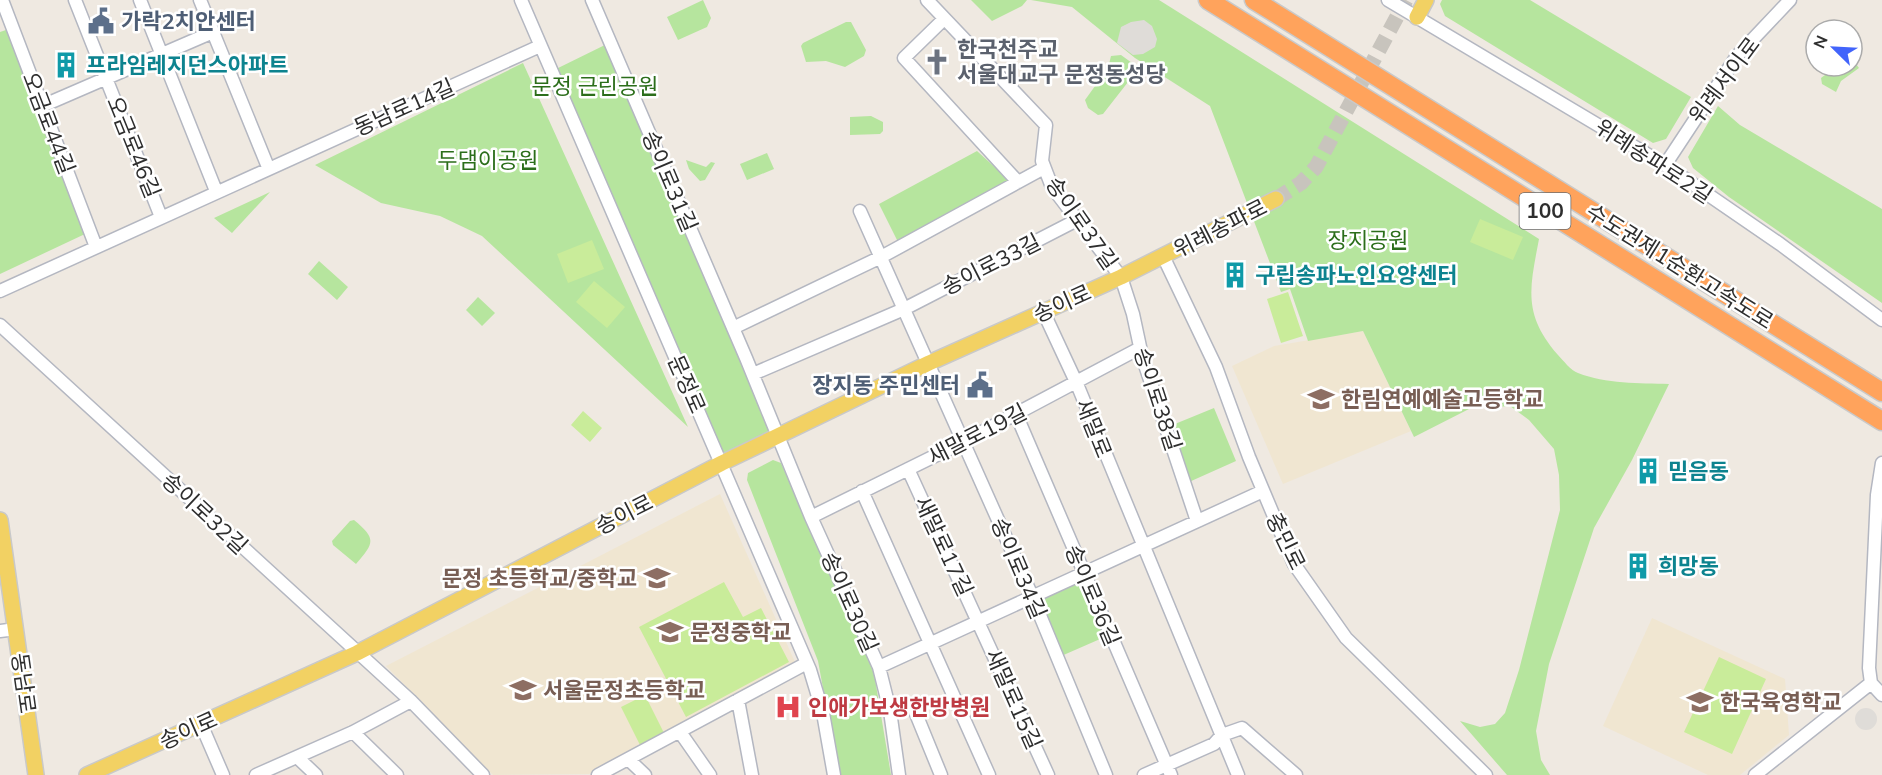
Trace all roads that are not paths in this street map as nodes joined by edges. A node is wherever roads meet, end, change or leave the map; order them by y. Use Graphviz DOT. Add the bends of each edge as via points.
graph roads {
  1 [pos="2,0"];
  2 [pos="75,0"];
  3 [pos="140,0"];
  4 [pos="200,0"];
  5 [pos="521,0"];
  6 [pos="592,0"];
  7 [pos="927,0"];
  8 [pos="1208,0"];
  9 [pos="1254,0"];
  10 [pos="1388,0"];
  11 [pos="1426,0"];
  12 [pos="1790,0"];
  13 [pos="1417,17"];
  14 [pos="944,19"];
  15 [pos="4,20"];
  16 [pos="213,32"];
  17 [pos="540,46"];
  18 [pos="161,54"];
  19 [pos="106,77"];
  20 [pos="42,106"];
  21 [pos="1665,165"];
  22 [pos="268,167"];
  23 [pos="1044,168"];
  24 [pos="1018,182"];
  25 [pos="216,191"];
  26 [pos="1276,199"];
  27 [pos="860,211"];
  28 [pos="161,217"];
  29 [pos="1077,220"];
  30 [pos="96,247"];
  31 [pos="1163,256"];
  32 [pos="881,257"];
  33 [pos="1121,277"];
  34 [pos="0,291"];
  35 [pos="904,309"];
  36 [pos="1043,311"];
  37 [pos="1882,320"];
  38 [pos="0,325"];
  39 [pos="734,328"];
  40 [pos="1140,348"];
  41 [pos="929,363"];
  42 [pos="753,375"];
  43 [pos="1077,384"];
  44 [pos="1882,392"];
  45 [pos="1016,414"];
  46 [pos="1882,421"];
  47 [pos="778,435"];
  48 [pos="963,442"];
  49 [pos="722,463"];
  50 [pos="908,469"];
  51 [pos="1881,471"];
  52 [pos="862,491"];
  53 [pos="1263,492"];
  54 [pos="811,517"];
  55 [pos="0,520"];
  56 [pos="1197,521"];
  57 [pos="1142,547"];
  58 [pos="1084,573"];
  59 [pos="1032,596"];
  60 [pos="979,624"];
  61 [pos="16,629"];
  62 [pos="0,631"];
  63 [pos="931,645"];
  64 [pos="357,653"];
  65 [pos="807,663"];
  66 [pos="879,667"];
  67 [pos="1871,683"];
  68 [pos="1882,695"];
  69 [pos="738,700"];
  70 [pos="411,701"];
  71 [pos="890,711"];
  72 [pos="201,724"];
  73 [pos="353,732"];
  74 [pos="680,732"];
  75 [pos="1222,735"];
  76 [pos="297,757"];
  77 [pos="628,759"];
  78 [pos="1169,770"];
  79 [pos="36,775"];
  80 [pos="87,775"];
  81 [pos="223,775"];
  82 [pos="256,775"];
  83 [pos="316,775"];
  84 [pos="397,775"];
  85 [pos="483,775"];
  86 [pos="598,775"];
  87 [pos="645,775"];
  88 [pos="710,775"];
  89 [pos="752,775"];
  90 [pos="834,775"];
  91 [pos="899,775"];
  92 [pos="941,775"];
  93 [pos="989,775"];
  94 [pos="1048,775"];
  95 [pos="1106,775"];
  96 [pos="1144,775"];
  97 [pos="1238,775"];
  98 [pos="1296,775"];
  99 [pos="1486,775"];
  100 [pos="1755,775"];
  1 -- 15 [label="street, 오금로44길"];
  2 -- 19 [label="street, 오금로46길"];
  3 -- 18 [label="street"];
  4 -- 16 [label="street"];
  5 -- 17 [label="street, 문정로"];
  6 -- 39 [label="street, 송이로31길"];
  7 -- 14 [label="street, 송이로37길"];
  8 -- 46 [label="highway, 수도권제1순환고속도로 / 100"];
  9 -- 44 [label="highway, 수도권제1순환고속도로 / 100"];
  10 -- 13 [label="street, 위례송파로2길"];
  11 -- 13 [label="main road"];
  12 -- 21 [label="street, 위례서이로" via="1737,56"];
  13 -- 21 [label="street, 위례송파로2길"];
  14 -- 23 [label="street, 송이로37길" via="1046,125"];
  14 -- 24 [label="street" via="904,58"];
  15 -- 20 [label="street, 오금로44길"];
  16 -- 18 [label="street, 오금로46길"];
  16 -- 22 [label="street"];
  17 -- 22 [label="street, 동남로14길"];
  17 -- 49 [label="street, 문정로"];
  18 -- 19 [label="street, 오금로46길"];
  18 -- 25 [label="street"];
  19 -- 20 [label="street, 오금로46길"];
  19 -- 28 [label="street, 오금로46길"];
  20 -- 30 [label="street, 오금로44길"];
  21 -- 37 [label="street, 위례송파로2길"];
  22 -- 25 [label="street, 동남로14길"];
  23 -- 24 [label="street"];
  23 -- 29 [label="street, 송이로37길" via="1052,187"];
  24 -- 32 [label="street"];
  25 -- 28 [label="street, 동남로14길"];
  26 -- 31 [label="main road, 위례송파로"];
  27 -- 32 [label="street"];
  28 -- 30 [label="street, 동남로14길"];
  29 -- 33 [label="street, 송이로37길"];
  29 -- 35 [label="street, 송이로33길"];
  30 -- 34 [label="street, 동남로14길"];
  31 -- 33 [label="main road, 송이로"];
  31 -- 53 [label="street, 충민로" via="1216,367"];
  32 -- 35 [label="street"];
  32 -- 39 [label="street"];
  33 -- 36 [label="main road, 송이로"];
  33 -- 40 [label="street, 송이로38길"];
  35 -- 41 [label="street"];
  35 -- 42 [label="street"];
  36 -- 41 [label="main road, 송이로"];
  36 -- 43 [label="street, 새말로"];
  38 -- 64 [label="street, 송이로32길"];
  39 -- 42 [label="street, 송이로31길"];
  40 -- 43 [label="street, 새말로19길"];
  40 -- 56 [label="street, 송이로38길"];
  41 -- 47 [label="main road, 송이로"];
  41 -- 48 [label="street, 송이로34길"];
  42 -- 47 [label="street, 송이로31길"];
  43 -- 45 [label="street, 새말로19길"];
  43 -- 57 [label="street, 새말로"];
  45 -- 48 [label="street, 새말로19길"];
  45 -- 58 [label="street, 송이로36길"];
  47 -- 49 [label="main road, 송이로"];
  47 -- 54 [label="street, 송이로30길"];
  48 -- 50 [label="street, 새말로19길"];
  48 -- 59 [label="street, 송이로34길"];
  49 -- 64 [label="main road, 송이로"];
  49 -- 65 [label="street, 문정로"];
  50 -- 52 [label="street, 새말로19길"];
  50 -- 60 [label="street, 새말로17길"];
  51 -- 67 [label="street"];
  52 -- 54 [label="street, 새말로19길"];
  52 -- 63 [label="street"];
  53 -- 56 [label="street"];
  53 -- 99 [label="street, 충민로" via="1294,564 1346,638"];
  54 -- 66 [label="street, 송이로30길"];
  55 -- 61 [label="main road, 동남로"];
  56 -- 57 [label="street"];
  57 -- 58 [label="street, 새말로17길"];
  57 -- 75 [label="street, 새말로"];
  58 -- 59 [label="street, 새말로17길"];
  58 -- 78 [label="street, 송이로36길"];
  59 -- 60 [label="street, 새말로17길"];
  59 -- 95 [label="street, 송이로34길"];
  60 -- 63 [label="street, 새말로17길"];
  60 -- 94 [label="street, 새말로15길"];
  61 -- 62 [label="street"];
  61 -- 79 [label="main road, 동남로"];
  63 -- 66 [label="street, 새말로17길"];
  63 -- 93 [label="street"];
  64 -- 70 [label="street, 송이로32길"];
  64 -- 72 [label="main road, 송이로"];
  65 -- 69 [label="street"];
  65 -- 90 [label="street, 문정로" via="823,713"];
  66 -- 71 [label="street, 송이로30길"];
  67 -- 68 [label="street"];
  67 -- 100 [label="street"];
  69 -- 74 [label="street"];
  69 -- 89 [label="street"];
  70 -- 73 [label="street"];
  70 -- 85 [label="street, 송이로32길"];
  71 -- 91 [label="street, 송이로30길"];
  71 -- 92 [label="street" via="906,704 914,707"];
  72 -- 80 [label="main road, 송이로"];
  72 -- 81 [label="street"];
  73 -- 76 [label="street"];
  73 -- 84 [label="street"];
  74 -- 77 [label="street"];
  74 -- 88 [label="street"];
  75 -- 78 [label="street" via="1214,744"];
  75 -- 97 [label="street, 새말로"];
  75 -- 98 [label="street" via="1242,728 1249,731"];
  76 -- 82 [label="street"];
  76 -- 83 [label="street"];
  77 -- 86 [label="street"];
  77 -- 87 [label="street"];
  78 -- 96 [label="street"];
}
